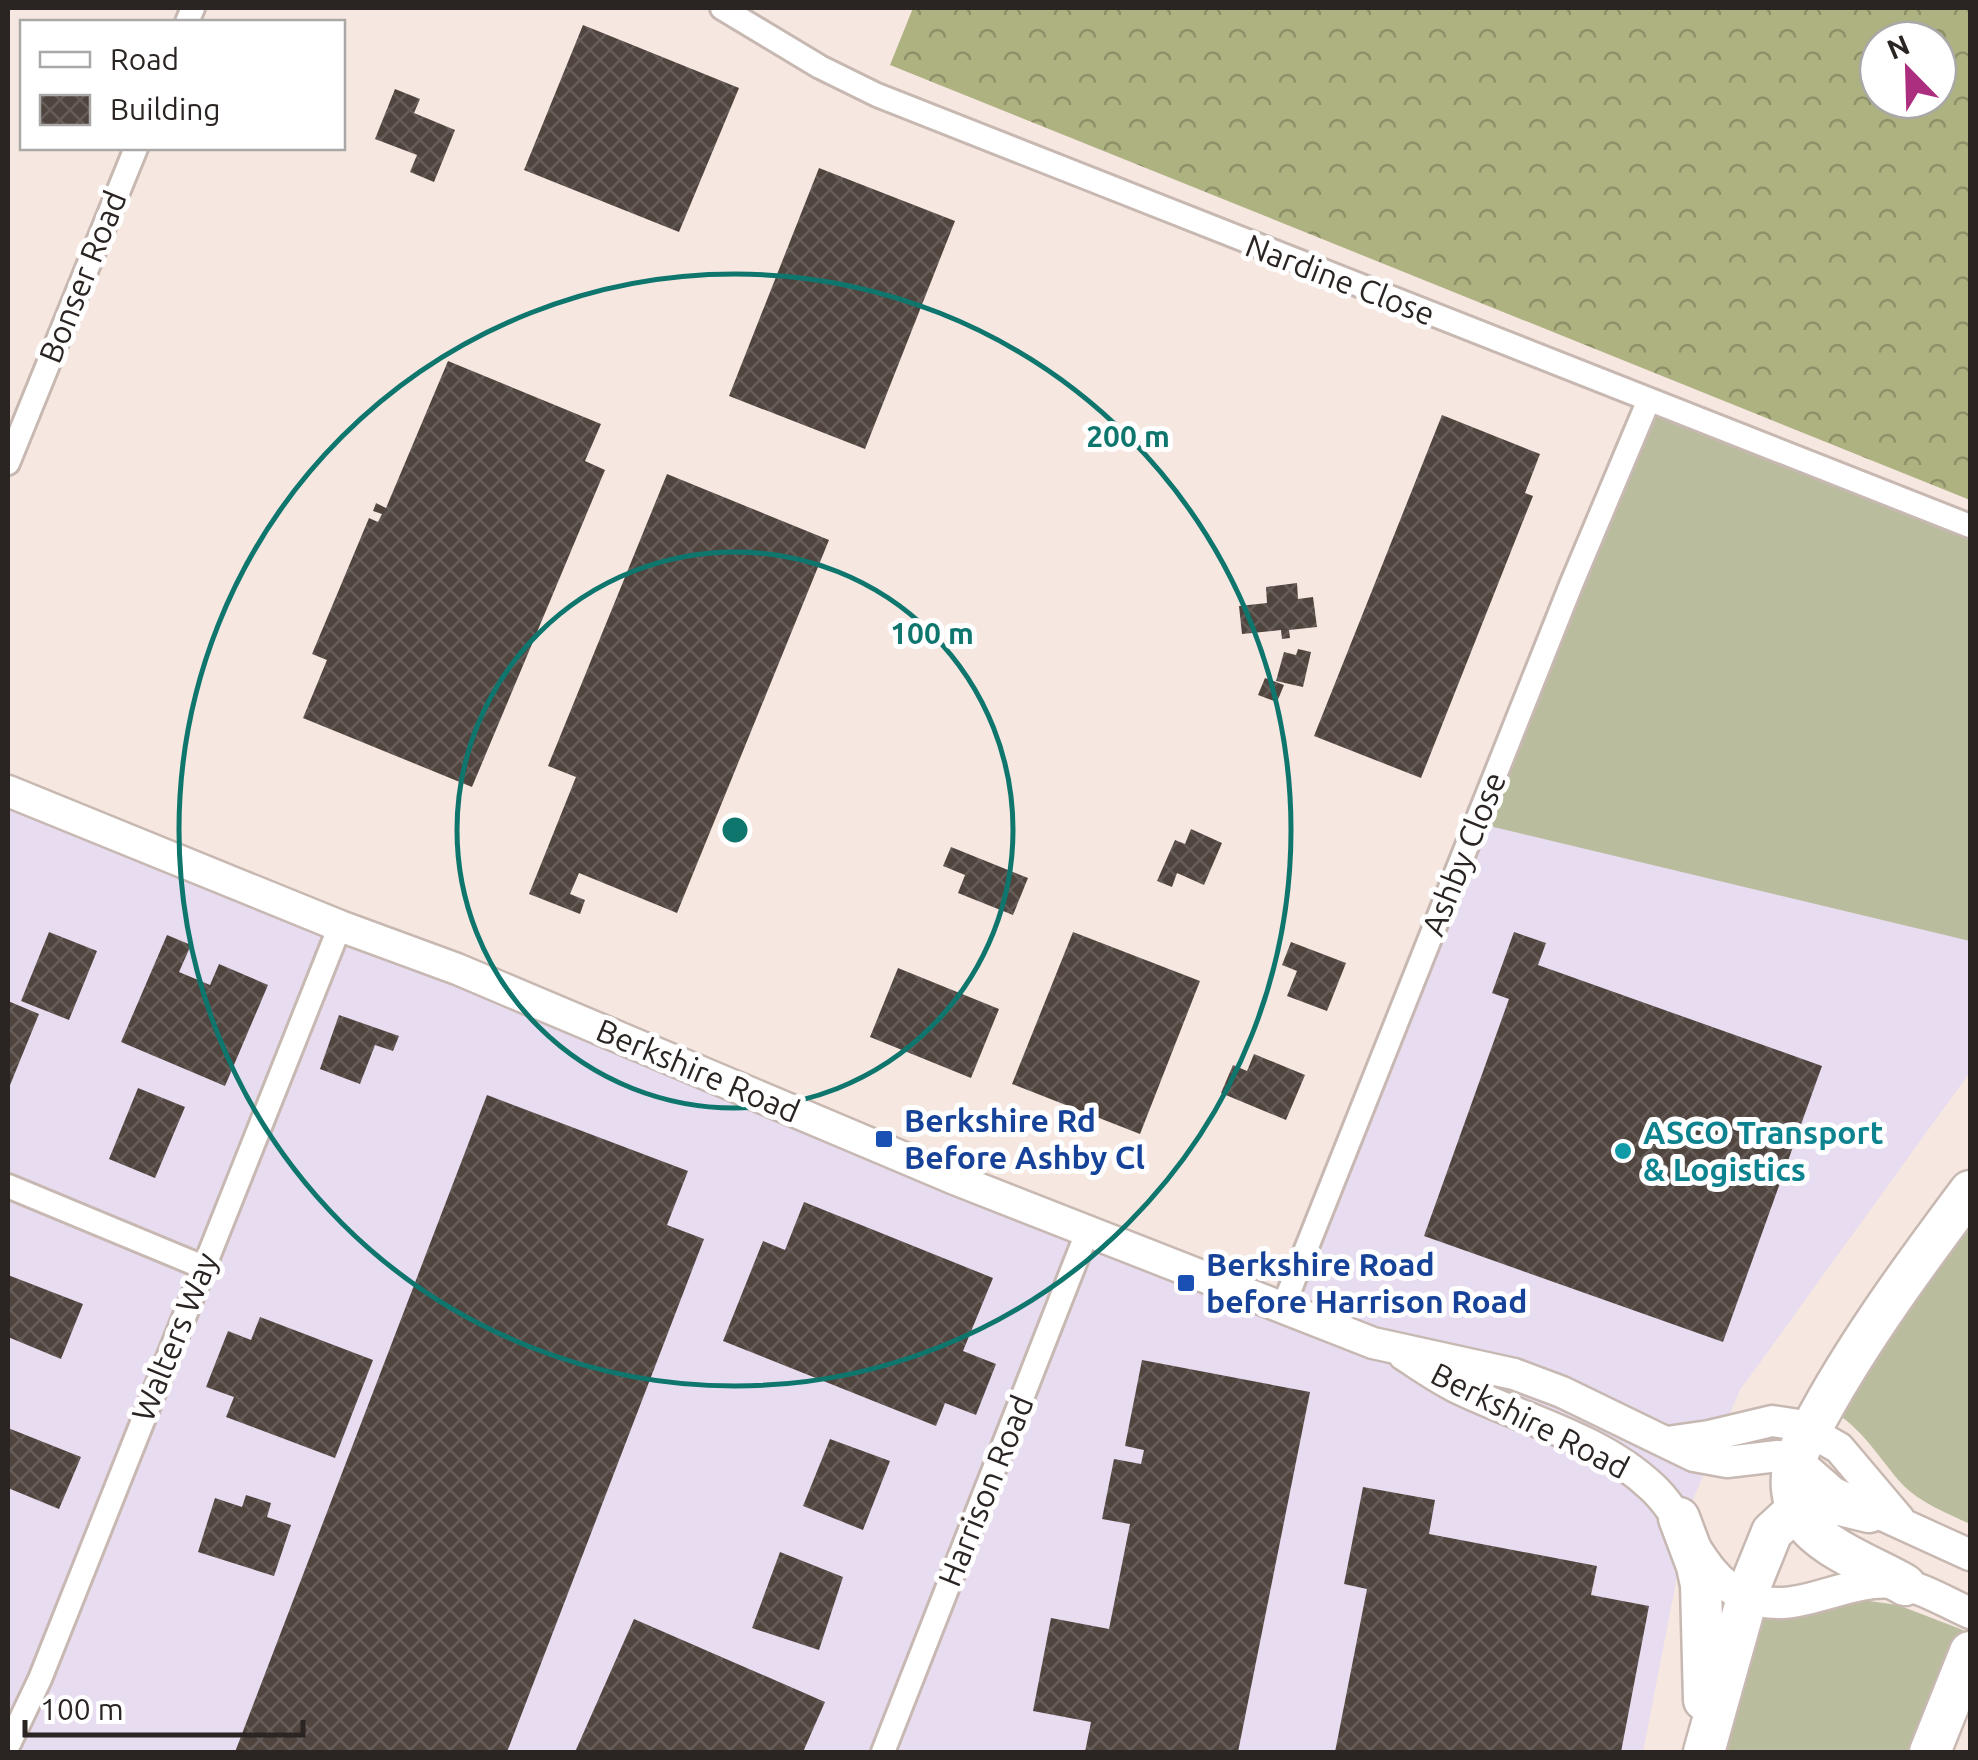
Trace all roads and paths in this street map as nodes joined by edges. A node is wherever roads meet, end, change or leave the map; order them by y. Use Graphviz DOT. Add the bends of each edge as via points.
graph roads {
  1 [pos="722,8"];
  2 [pos="135,150"];
  3 [pos="1648,402"];
  4 [pos="8,462"];
  5 [pos="1970,526"];
  6 [pos="8,791"];
  7 [pos="340,926"];
  8 [pos="8,1186"];
  9 [pos="1970,1191"];
  10 [pos="1088,1230"];
  11 [pos="203,1266"];
  12 [pos="1283,1307"];
  13 [pos="1389,1346"];
  14 [pos="1796,1437"];
  15 [pos="1664,1442"];
  16 [pos="1797,1509"];
  17 [pos="1869,1512"];
  18 [pos="1679,1518"];
  19 [pos="1918,1534"];
  20 [pos="1970,1555"];
  21 [pos="1906,1585"];
  22 [pos="1746,1598"];
  23 [pos="1970,1613"];
  24 [pos="1970,1652"];
  25 [pos="1970,1726"];
  26 [pos="8,1746"];
  27 [pos="882,1752"];
  28 [pos="1704,1752"];
  29 [pos="1930,1752"];
  30 [pos="1960,1752"];
  1 -- 3 [label="street, Nardine Close" via="877,96"];
  2 -- 4 [label="street, Bonser Road"];
  3 -- 5 [label="street, Nardine Close"];
  3 -- 12 [label="street, Ashby Close"];
  6 -- 7 [label="main road, Berkshire Road"];
  7 -- 10 [label="main road, Berkshire Road"];
  7 -- 11 [label="street, Walters Way"];
  8 -- 11 [label="street"];
  9 -- 14 [label="highway"];
  10 -- 12 [label="main road, Berkshire Road"];
  10 -- 27 [label="street, Harrison Road"];
  11 -- 26 [label="street, Walters Way"];
  12 -- 13 [label="main road, Berkshire Road"];
  13 -- 15 [label="main road, Berkshire Road" via="1514,1374"];
  13 -- 18 [label="main road, Berkshire Road" via="1454,1386 1604,1453 1654,1488"];
  14 -- 15 [label="main road, Berkshire Road" via="1758,1423"];
  14 -- 15 [label="main road, Berkshire Road" via="1778,1456 1739,1462 1713,1461"];
  14 -- 16 [label="highway"];
  14 -- 17 [label="main road" via="1834,1494"];
  14 -- 19 [label="main road" via="1839,1448"];
  16 -- 17 [label="highway" via="1826,1503"];
  16 -- 21 [label="highway" via="1823,1542"];
  16 -- 22 [label="highway" via="1766,1541"];
  17 -- 19 [label="main road"];
  18 -- 22 [label="main road, Berkshire Road" via="1708,1566"];
  18 -- 28 [label="highway" via="1701,1585"];
  19 -- 20 [label="main road"];
  21 -- 22 [label="main road" via="1864,1585 1798,1603"];
  21 -- 23 [label="main road"];
  22 -- 28 [label="highway"];
  24 -- 29 [label="highway"];
  25 -- 30 [label="highway"];
}
